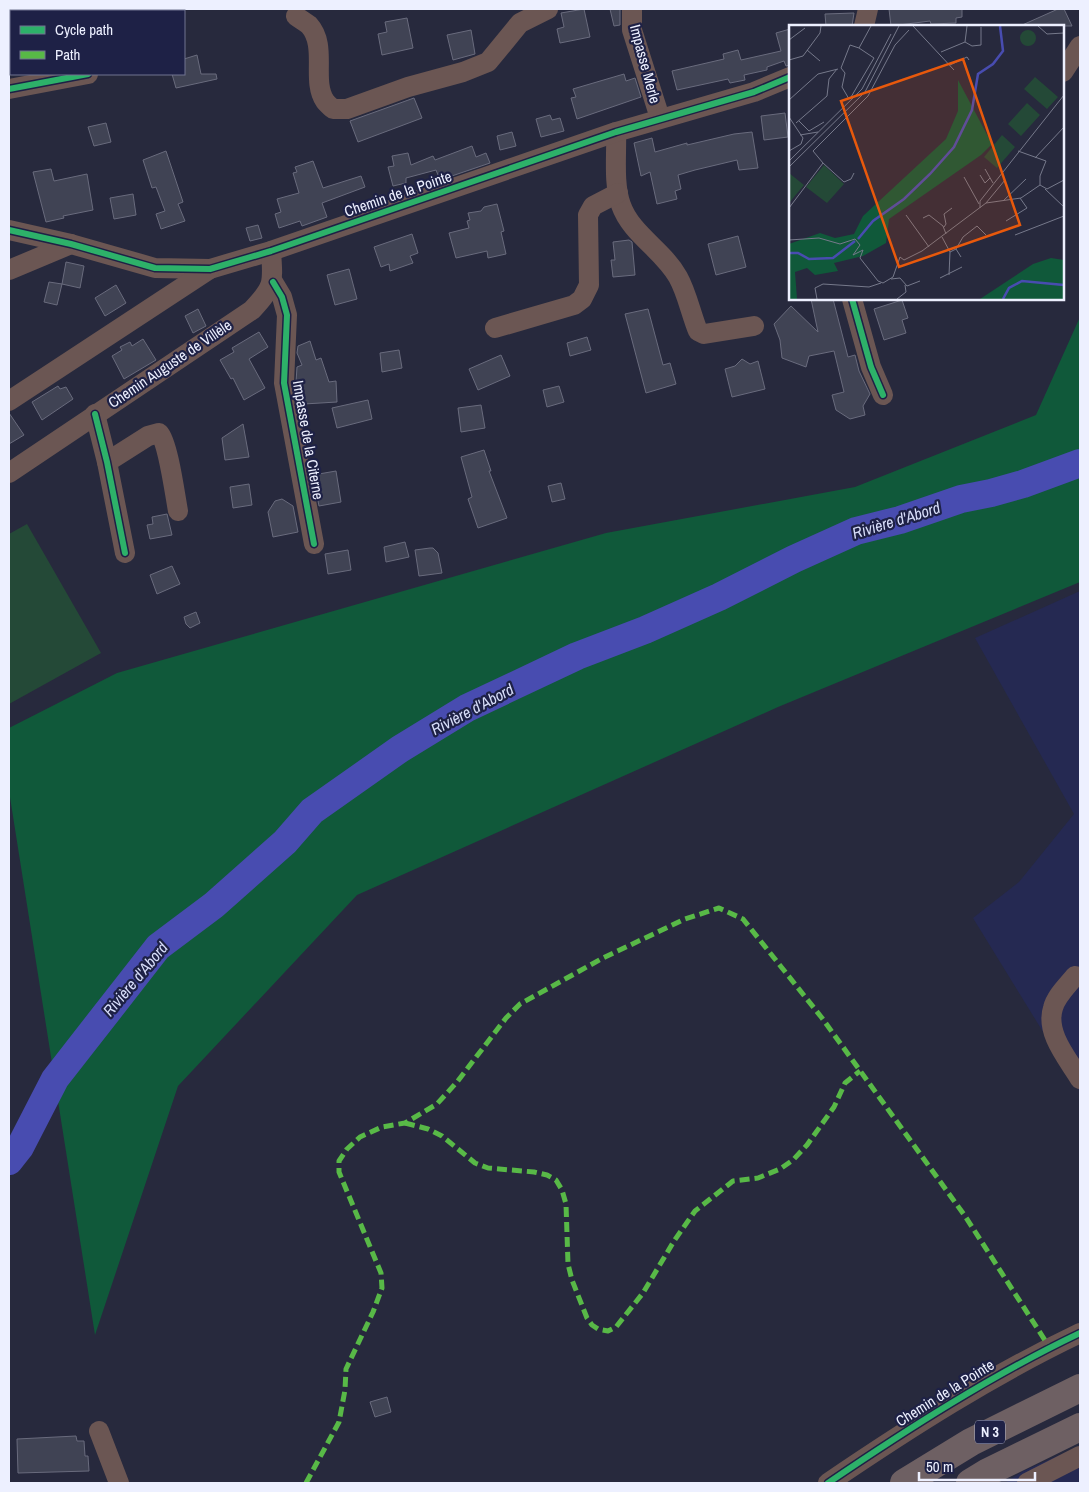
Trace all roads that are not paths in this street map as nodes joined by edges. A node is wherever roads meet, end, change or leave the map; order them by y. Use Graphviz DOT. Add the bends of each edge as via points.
graph roads {
  1 [pos="548,9"];
  2 [pos="632,9"];
  3 [pos="868,9"];
  4 [pos="296,16"];
  5 [pos="864,25"];
  6 [pos="1080,46"];
  7 [pos="1064,70"];
  8 [pos="83,75"];
  9 [pos="789,81"];
  10 [pos="9,90"];
  11 [pos="660,118"];
  12 [pos="616,132"];
  13 [pos="618,193"];
  14 [pos="9,230"];
  15 [pos="71,244"];
  16 [pos="271,251"];
  17 [pos="210,269"];
  18 [pos="9,270"];
  19 [pos="273,282"];
  20 [pos="852,300"];
  21 [pos="754,326"];
  22 [pos="495,328"];
  23 [pos="884,395"];
  24 [pos="9,401"];
  25 [pos="95,414"];
  26 [pos="107,462"];
  27 [pos="9,473"];
  28 [pos="178,511"];
  29 [pos="314,544"];
  30 [pos="125,553"];
  31 [pos="1075,976"];
  32 [pos="1080,1079"];
  33 [pos="1080,1333"];
  34 [pos="1080,1388"];
  35 [pos="1080,1427"];
  36 [pos="99,1431"];
  37 [pos="1080,1434"];
  38 [pos="1033,1450"];
  39 [pos="1080,1456"];
  40 [pos="119,1483"];
  41 [pos="828,1483"];
  42 [pos="904,1483"];
  43 [pos="970,1483"];
  44 [pos="1028,1483"];
  1 -- 4 [label="street" via="520,22 488,62 347,110 333,109 324,100 316,39 309,26"];
  2 -- 11 [label="street, Impasse Merle" via="632,30"];
  3 -- 5 [label="street"];
  6 -- 7 [label="street"];
  8 -- 10 [label="street"];
  9 -- 11 [label="street, Chemin de la Pointe"];
  11 -- 12 [label="street, Chemin de la Pointe"];
  12 -- 13 [label="street"];
  12 -- 16 [label="street, Chemin de la Pointe"];
  13 -- 21 [label="street" via="621,206 637,230 679,277 698,331 704,334"];
  13 -- 22 [label="street" via="593,206 588,215 589,286 582,299 574,305"];
  14 -- 15 [label="street, Chemin de la Pointe"];
  15 -- 17 [label="street, Chemin de la Pointe" via="155,268"];
  15 -- 18 [label="street"];
  16 -- 17 [label="street, Chemin de la Pointe"];
  16 -- 19 [label="street"];
  17 -- 24 [label="street"];
  19 -- 25 [label="street, Chemin Auguste de Villèle" via="252,310"];
  19 -- 29 [label="street, Impasse de la Citerne" via="282,297 286,315 284,383"];
  20 -- 23 [label="street" via="872,367"];
  25 -- 26 [label="street"];
  25 -- 27 [label="street, Chemin Auguste de Villèle"];
  26 -- 28 [label="street" via="148,436 160,433"];
  26 -- 30 [label="street"];
  31 -- 32 [label="street" via="1053,1007 1051,1020 1054,1035"];
  33 -- 41 [label="street, Chemin de la Pointe" via="1025,1359"];
  34 -- 42 [label="highway, N 3" via="971,1442"];
  35 -- 38 [label="highway, N 3"];
  36 -- 40 [label="street"];
  37 -- 38 [label="highway"];
  38 -- 43 [label="highway, N 3"];
  39 -- 44 [label="street"];
}
